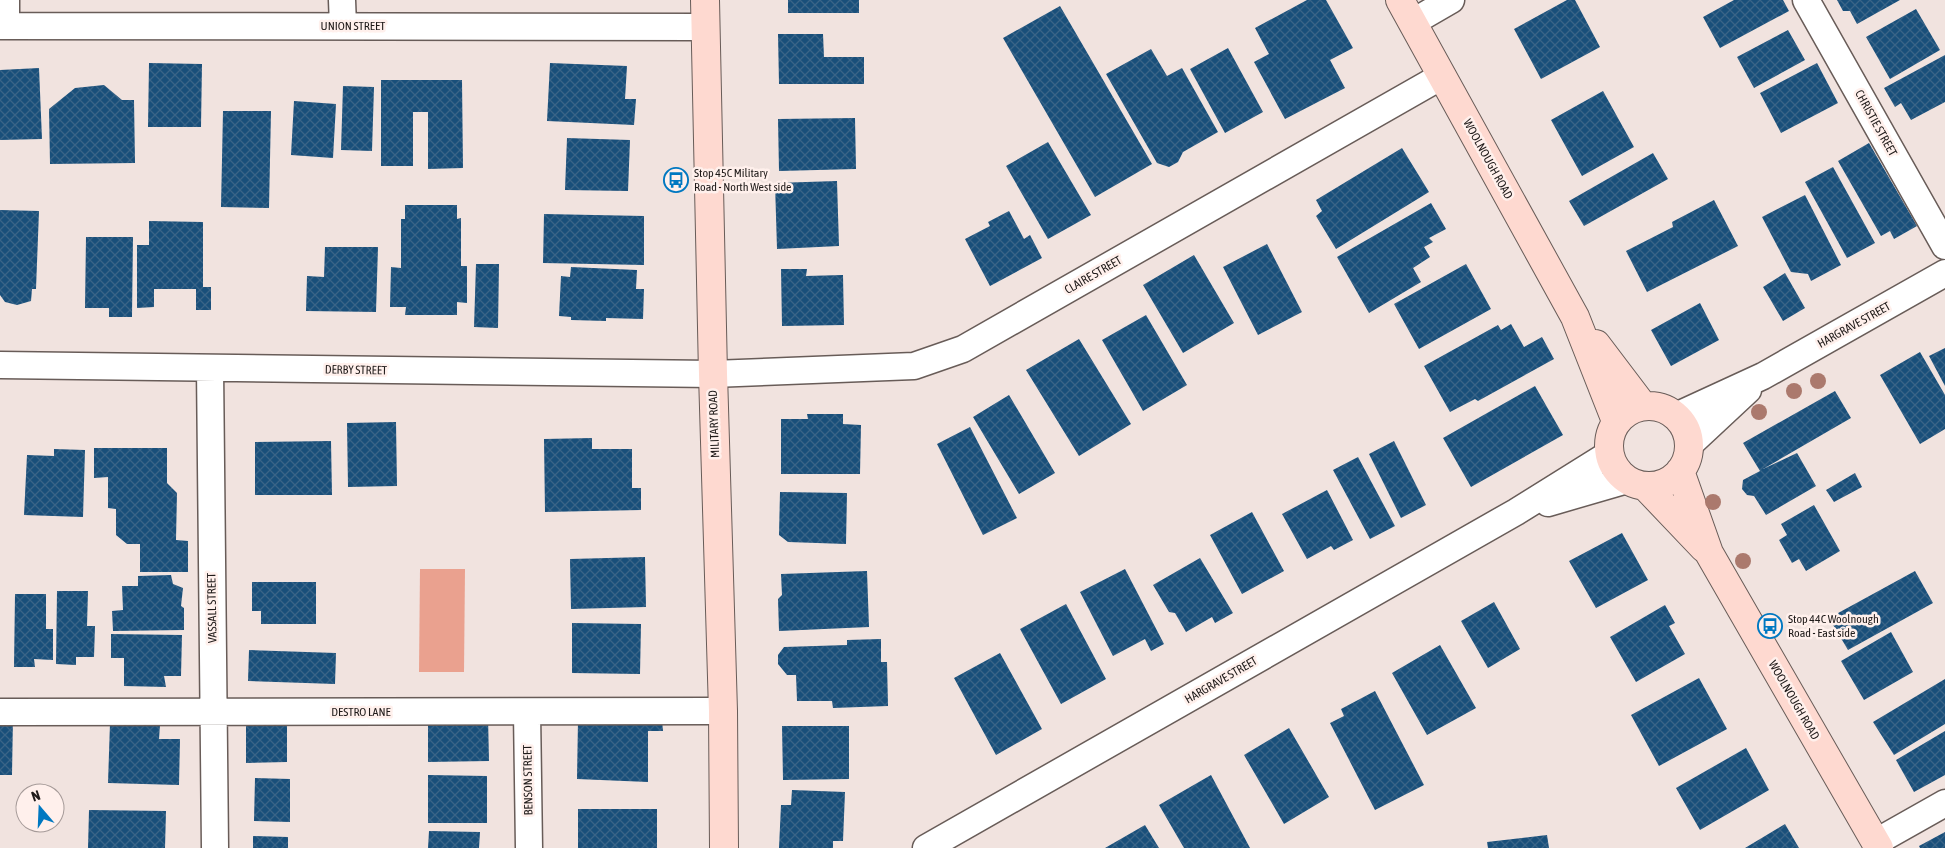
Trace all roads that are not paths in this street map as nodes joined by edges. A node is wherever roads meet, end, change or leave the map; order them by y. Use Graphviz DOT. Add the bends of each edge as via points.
graph roads {
  1 [pos="6,0"];
  2 [pos="342,0"];
  3 [pos="705,0"];
  4 [pos="1451,0"];
  5 [pos="1806,0"];
  6 [pos="1406,11"];
  7 [pos="3,26"];
  8 [pos="343,26"];
  9 [pos="705,27"];
  10 [pos="1442,76"];
  11 [pos="1945,246"];
  12 [pos="1945,273"];
  13 [pos="1576,317"];
  14 [pos="0,365"];
  15 [pos="210,368"];
  16 [pos="713,374"];
  17 [pos="1763,376"];
  18 [pos="1643,406"];
  19 [pos="1676,416"];
  20 [pos="1616,422"];
  21 [pos="1689,445"];
  22 [pos="1609,454"];
  23 [pos="1680,471"];
  24 [pos="1636,483"];
  25 [pos="1516,512"];
  26 [pos="1709,553"];
  27 [pos="0,712"];
  28 [pos="213,712"];
  29 [pos="528,712"];
  30 [pos="723,712"];
  31 [pos="1945,803"];
  32 [pos="1878,845"];
  33 [pos="216,848"];
  34 [pos="529,848"];
  35 [pos="724,848"];
  36 [pos="926,848"];
  1 -- 7 [label="street"];
  2 -- 8 [label="street"];
  3 -- 9 [label="street, MILITARY ROAD"];
  4 -- 6 [label="street"];
  5 -- 11 [label="street, CHRISTIE STREET"];
  6 -- 10 [label="street, WOOLNOUGH ROAD"];
  7 -- 8 [label="street, UNION STREET"];
  8 -- 9 [label="street, UNION STREET"];
  9 -- 16 [label="street, MILITARY ROAD"];
  10 -- 13 [label="street, WOOLNOUGH ROAD"];
  10 -- 16 [label="street, CLAIRE STREET" via="963,349 914,366"];
  12 -- 17 [label="street, HARGRAVE STREET"];
  13 -- 18 [label="street, WOOLNOUGH ROAD"];
  13 -- 20 [label="street, WOOLNOUGH ROAD"];
  14 -- 15 [label="street, DERBY STREET"];
  15 -- 16 [label="street, DERBY STREET"];
  15 -- 28 [label="street, VASSALL STREET"];
  16 -- 30 [label="street, MILITARY ROAD"];
  17 -- 19 [label="street, HARGRAVE STREET"];
  17 -- 21 [label="street, HARGRAVE STREET"];
  18 -- 19 [label="street" via="1664,408"];
  18 -- 20 [label="street"];
  19 -- 21 [label="street" via="1685,428"];
  20 -- 22 [label="street" via="1610,436"];
  21 -- 23 [label="street" via="1687,459"];
  22 -- 24 [label="street" via="1619,473"];
  22 -- 25 [label="street, HARGRAVE STREET"];
  23 -- 24 [label="street" via="1665,482"];
  23 -- 26 [label="street, WOOLNOUGH ROAD"];
  24 -- 25 [label="street, HARGRAVE STREET"];
  24 -- 26 [label="street, WOOLNOUGH ROAD"];
  25 -- 36 [label="street, HARGRAVE STREET"];
  26 -- 32 [label="street, WOOLNOUGH ROAD"];
  27 -- 28 [label="street, DESTRO LANE"];
  28 -- 29 [label="street, DESTRO LANE"];
  28 -- 33 [label="street, VASSALL STREET"];
  29 -- 30 [label="street, DESTRO LANE"];
  29 -- 34 [label="street, BENSON STREET"];
  30 -- 35 [label="street, MILITARY ROAD"];
  31 -- 32 [label="street"];
}
